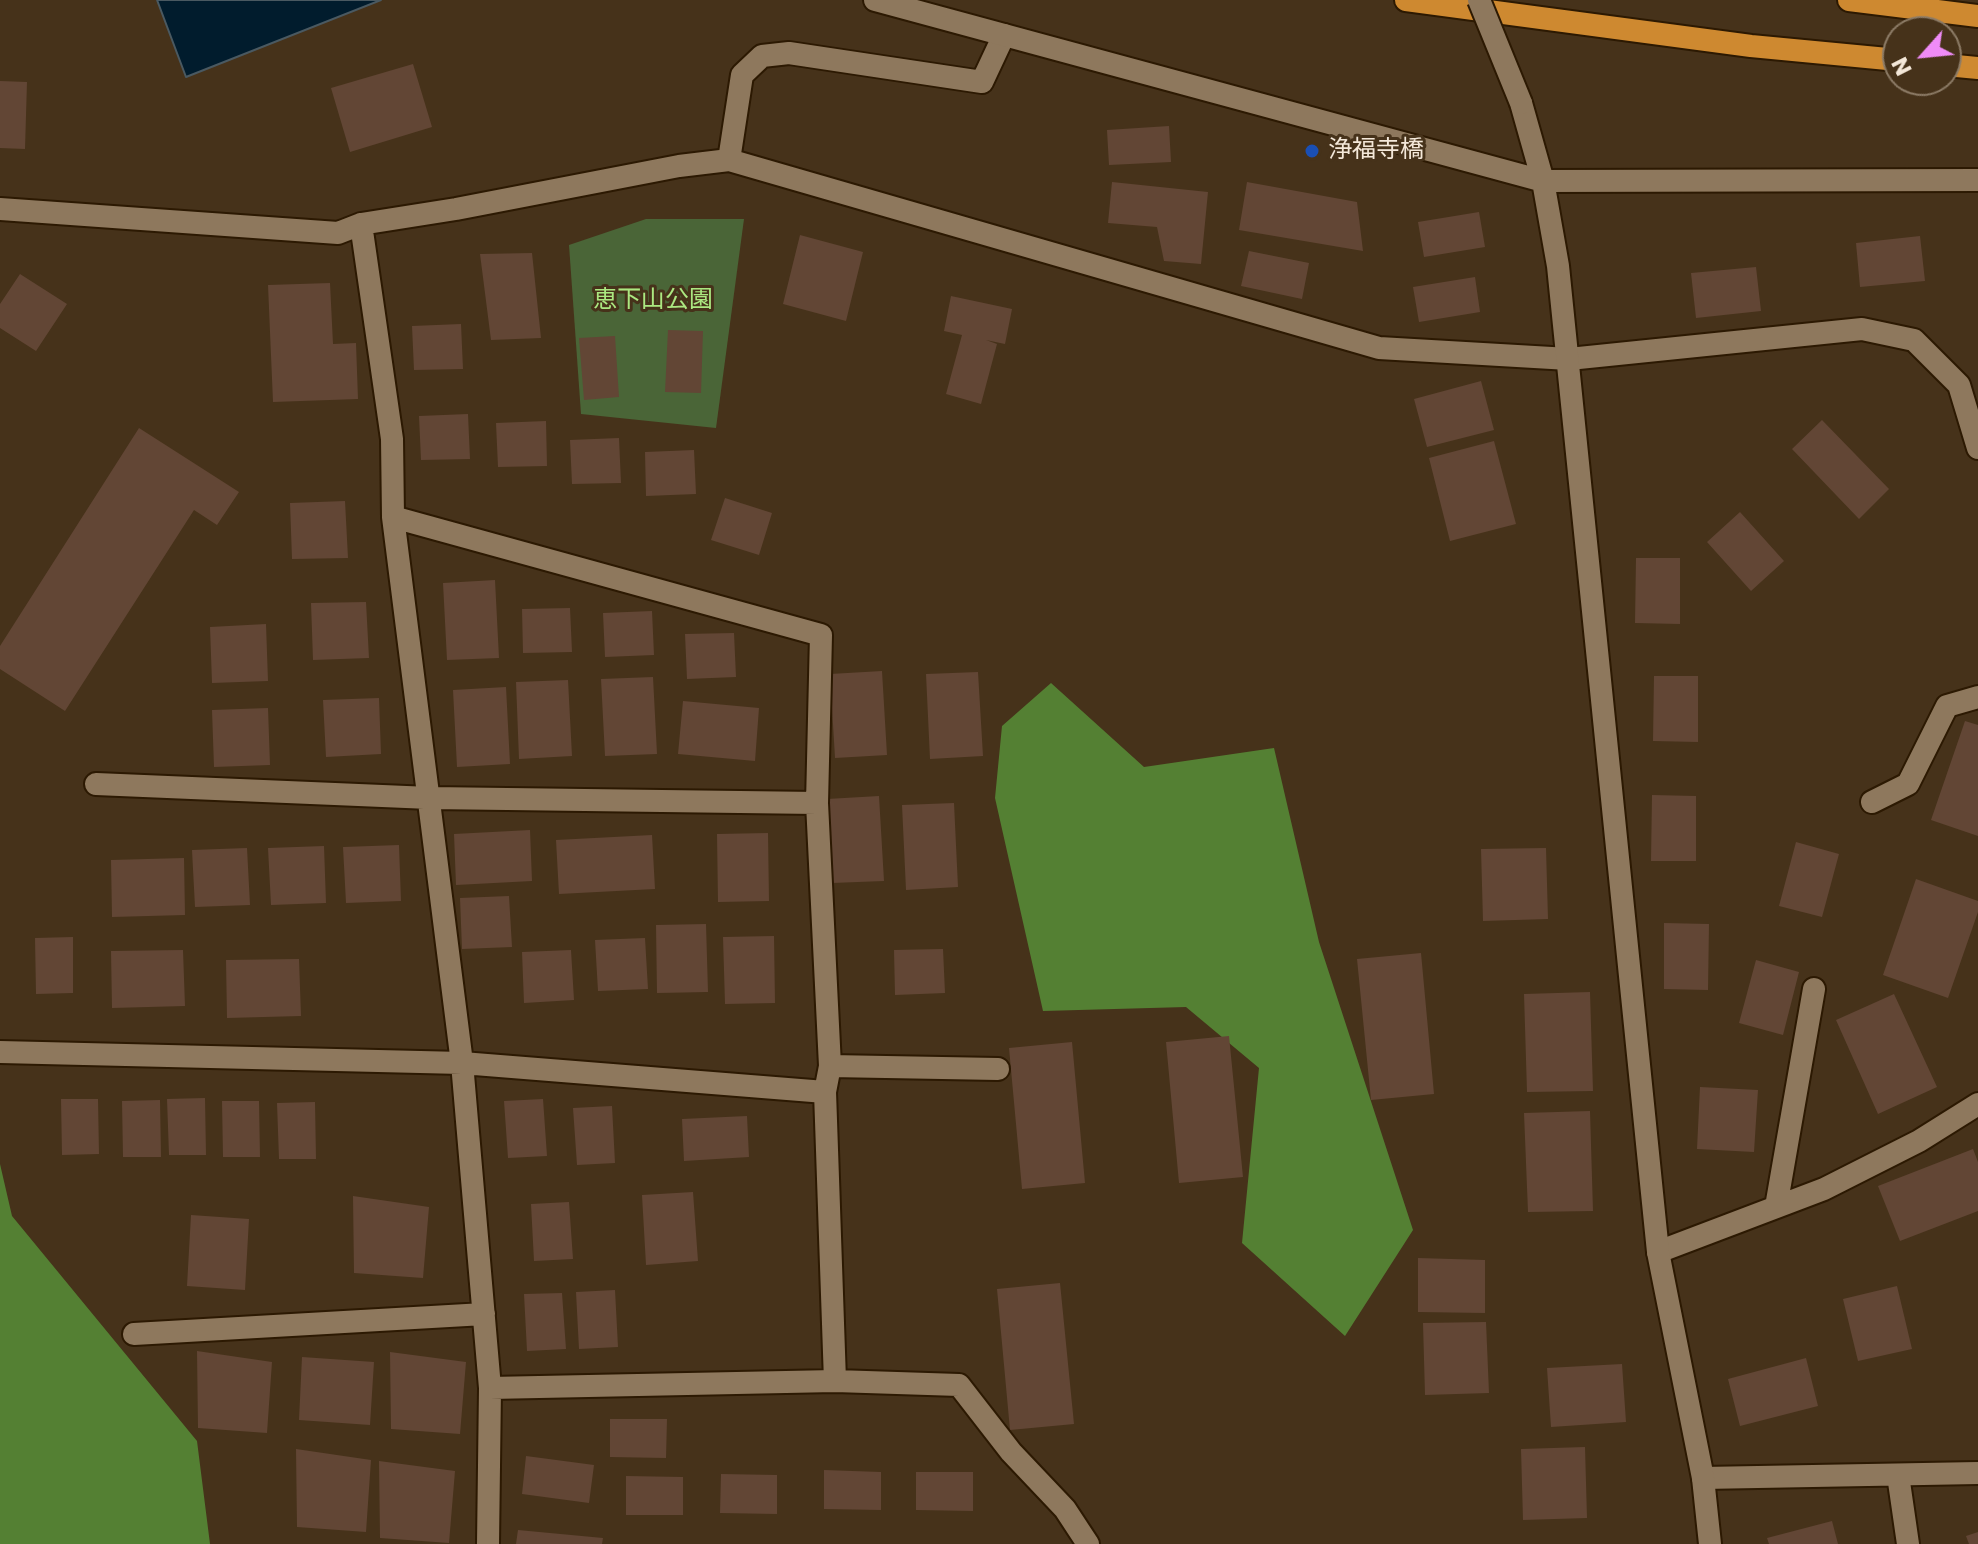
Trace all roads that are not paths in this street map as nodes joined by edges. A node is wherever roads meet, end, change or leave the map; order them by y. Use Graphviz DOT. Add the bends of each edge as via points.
graph roads {
  1 [pos="875,0"];
  2 [pos="1406,0"];
  3 [pos="1479,0"];
  4 [pos="1849,0"];
  5 [pos="1978,16"];
  6 [pos="1004,35"];
  7 [pos="1882,58"];
  8 [pos="729,160"];
  9 [pos="1978,180"];
  10 [pos="1543,181"];
  11 [pos="0,209"];
  12 [pos="361,224"];
  13 [pos="1569,359"];
  14 [pos="1978,448"];
  15 [pos="393,517"];
  16 [pos="1978,697"];
  17 [pos="96,784"];
  18 [pos="430,798"];
  19 [pos="1872,802"];
  20 [pos="817,803"];
  21 [pos="1814,989"];
  22 [pos="0,1052"];
  23 [pos="462,1063"];
  24 [pos="830,1066"];
  25 [pos="998,1069"];
  26 [pos="825,1092"];
  27 [pos="1978,1104"];
  28 [pos="1776,1207"];
  29 [pos="1658,1252"];
  30 [pos="484,1314"];
  31 [pos="134,1334"];
  32 [pos="835,1381"];
  33 [pos="490,1388"];
  34 [pos="1978,1473"];
  35 [pos="1898,1475"];
  36 [pos="1703,1478"];
  37 [pos="488,1544"];
  38 [pos="1088,1544"];
  39 [pos="1710,1544"];
  40 [pos="1908,1544"];
  1 -- 6 [label="street"];
  2 -- 7 [label="highway"];
  3 -- 10 [label="street, bridge" via="1521,103"];
  4 -- 5 [label="highway"];
  6 -- 8 [label="street" via="982,82 789,53 762,56 742,75"];
  6 -- 10 [label="street"];
  8 -- 12 [label="street"];
  8 -- 13 [label="street" via="1379,348"];
  9 -- 10 [label="street"];
  10 -- 13 [label="street"];
  11 -- 12 [label="street" via="338,233"];
  12 -- 15 [label="street" via="392,439"];
  13 -- 14 [label="street" via="1862,329 1914,340 1959,385"];
  13 -- 29 [label="street"];
  15 -- 18 [label="street"];
  15 -- 20 [label="street" via="821,635"];
  16 -- 19 [label="street" via="1947,706 1908,784"];
  17 -- 18 [label="street"];
  18 -- 20 [label="street"];
  18 -- 23 [label="street"];
  20 -- 24 [label="street"];
  21 -- 28 [label="street"];
  22 -- 23 [label="street"];
  23 -- 26 [label="street"];
  23 -- 30 [label="street"];
  24 -- 25 [label="street"];
  24 -- 26 [label="street"];
  26 -- 32 [label="street"];
  27 -- 28 [label="street" via="1905,1148"];
  28 -- 29 [label="street"];
  29 -- 36 [label="street"];
  30 -- 31 [label="street"];
  30 -- 33 [label="street"];
  32 -- 33 [label="street"];
  32 -- 38 [label="street" via="959,1385 1011,1452 1065,1509"];
  33 -- 37 [label="street"];
  34 -- 35 [label="street"];
  35 -- 36 [label="street"];
  35 -- 40 [label="street"];
  36 -- 39 [label="street"];
}
